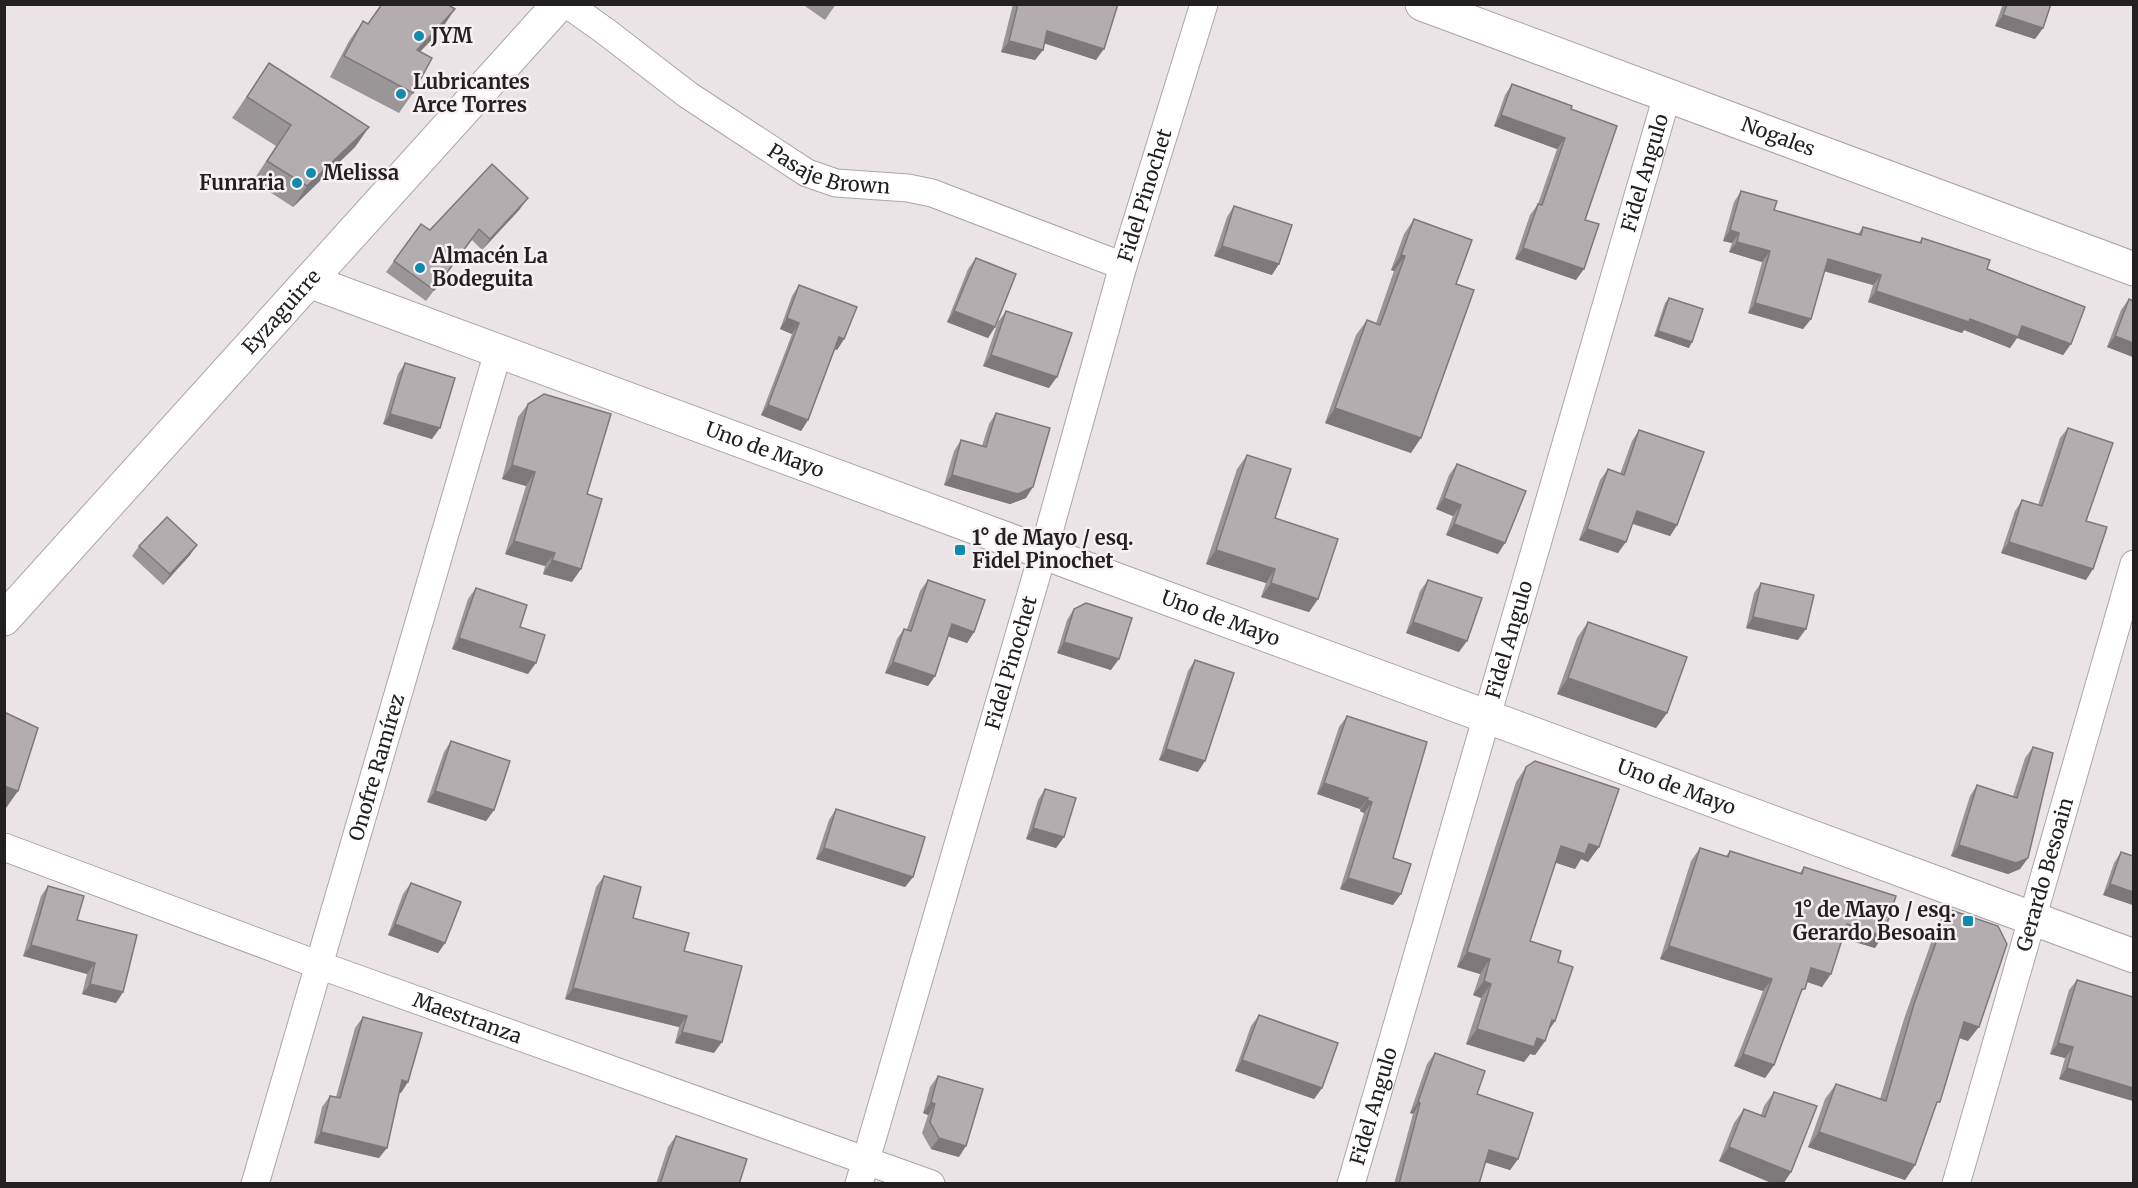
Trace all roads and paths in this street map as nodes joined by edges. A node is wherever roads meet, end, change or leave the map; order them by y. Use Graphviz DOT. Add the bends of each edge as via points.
graph roads {
  1 [pos="559,4"];
  2 [pos="567,4"];
  3 [pos="1204,4"];
  4 [pos="1422,4"];
  5 [pos="1667,96"];
  6 [pos="1123,266"];
  7 [pos="2133,269"];
  8 [pos="309,281"];
  9 [pos="498,352"];
  10 [pos="1043,553"];
  11 [pos="2133,564"];
  12 [pos="4,619"];
  13 [pos="1487,717"];
  14 [pos="4,847"];
  15 [pos="2032,918"];
  16 [pos="2133,956"];
  17 [pos="319,965"];
  18 [pos="862,1172"];
  19 [pos="255,1184"];
  20 [pos="931,1184"];
  21 [pos="1351,1184"];
  22 [pos="1956,1184"];
  1 -- 8 [label="street, Eyzaguirre"];
  2 -- 6 [label="street, Pasaje Brown" via="688,94 807,173 836,183 932,193"];
  3 -- 6 [label="street, Fidel Pinochet"];
  4 -- 5 [label="street, Nogales"];
  5 -- 7 [label="street, Nogales"];
  5 -- 13 [label="street, Fidel Angulo"];
  6 -- 10 [label="street, Fidel Pinochet"];
  8 -- 9 [label="street, Uno de Mayo"];
  8 -- 12 [label="street, Eyzaguirre"];
  9 -- 10 [label="street, Uno de Mayo"];
  9 -- 17 [label="street, Onofre Ramírez"];
  10 -- 13 [label="street, Uno de Mayo"];
  10 -- 18 [label="street, Fidel Pinochet"];
  11 -- 15 [label="street, Gerardo Besoain"];
  13 -- 15 [label="street, Uno de Mayo"];
  13 -- 21 [label="street, Fidel Angulo"];
  14 -- 17 [label="street, Maestranza"];
  15 -- 16 [label="street, Uno de Mayo"];
  15 -- 22 [label="street, Gerardo Besoain"];
  17 -- 18 [label="street, Maestranza"];
  17 -- 19 [label="street, Onofre Ramírez"];
  18 -- 20 [label="street, Maestranza"];
}
